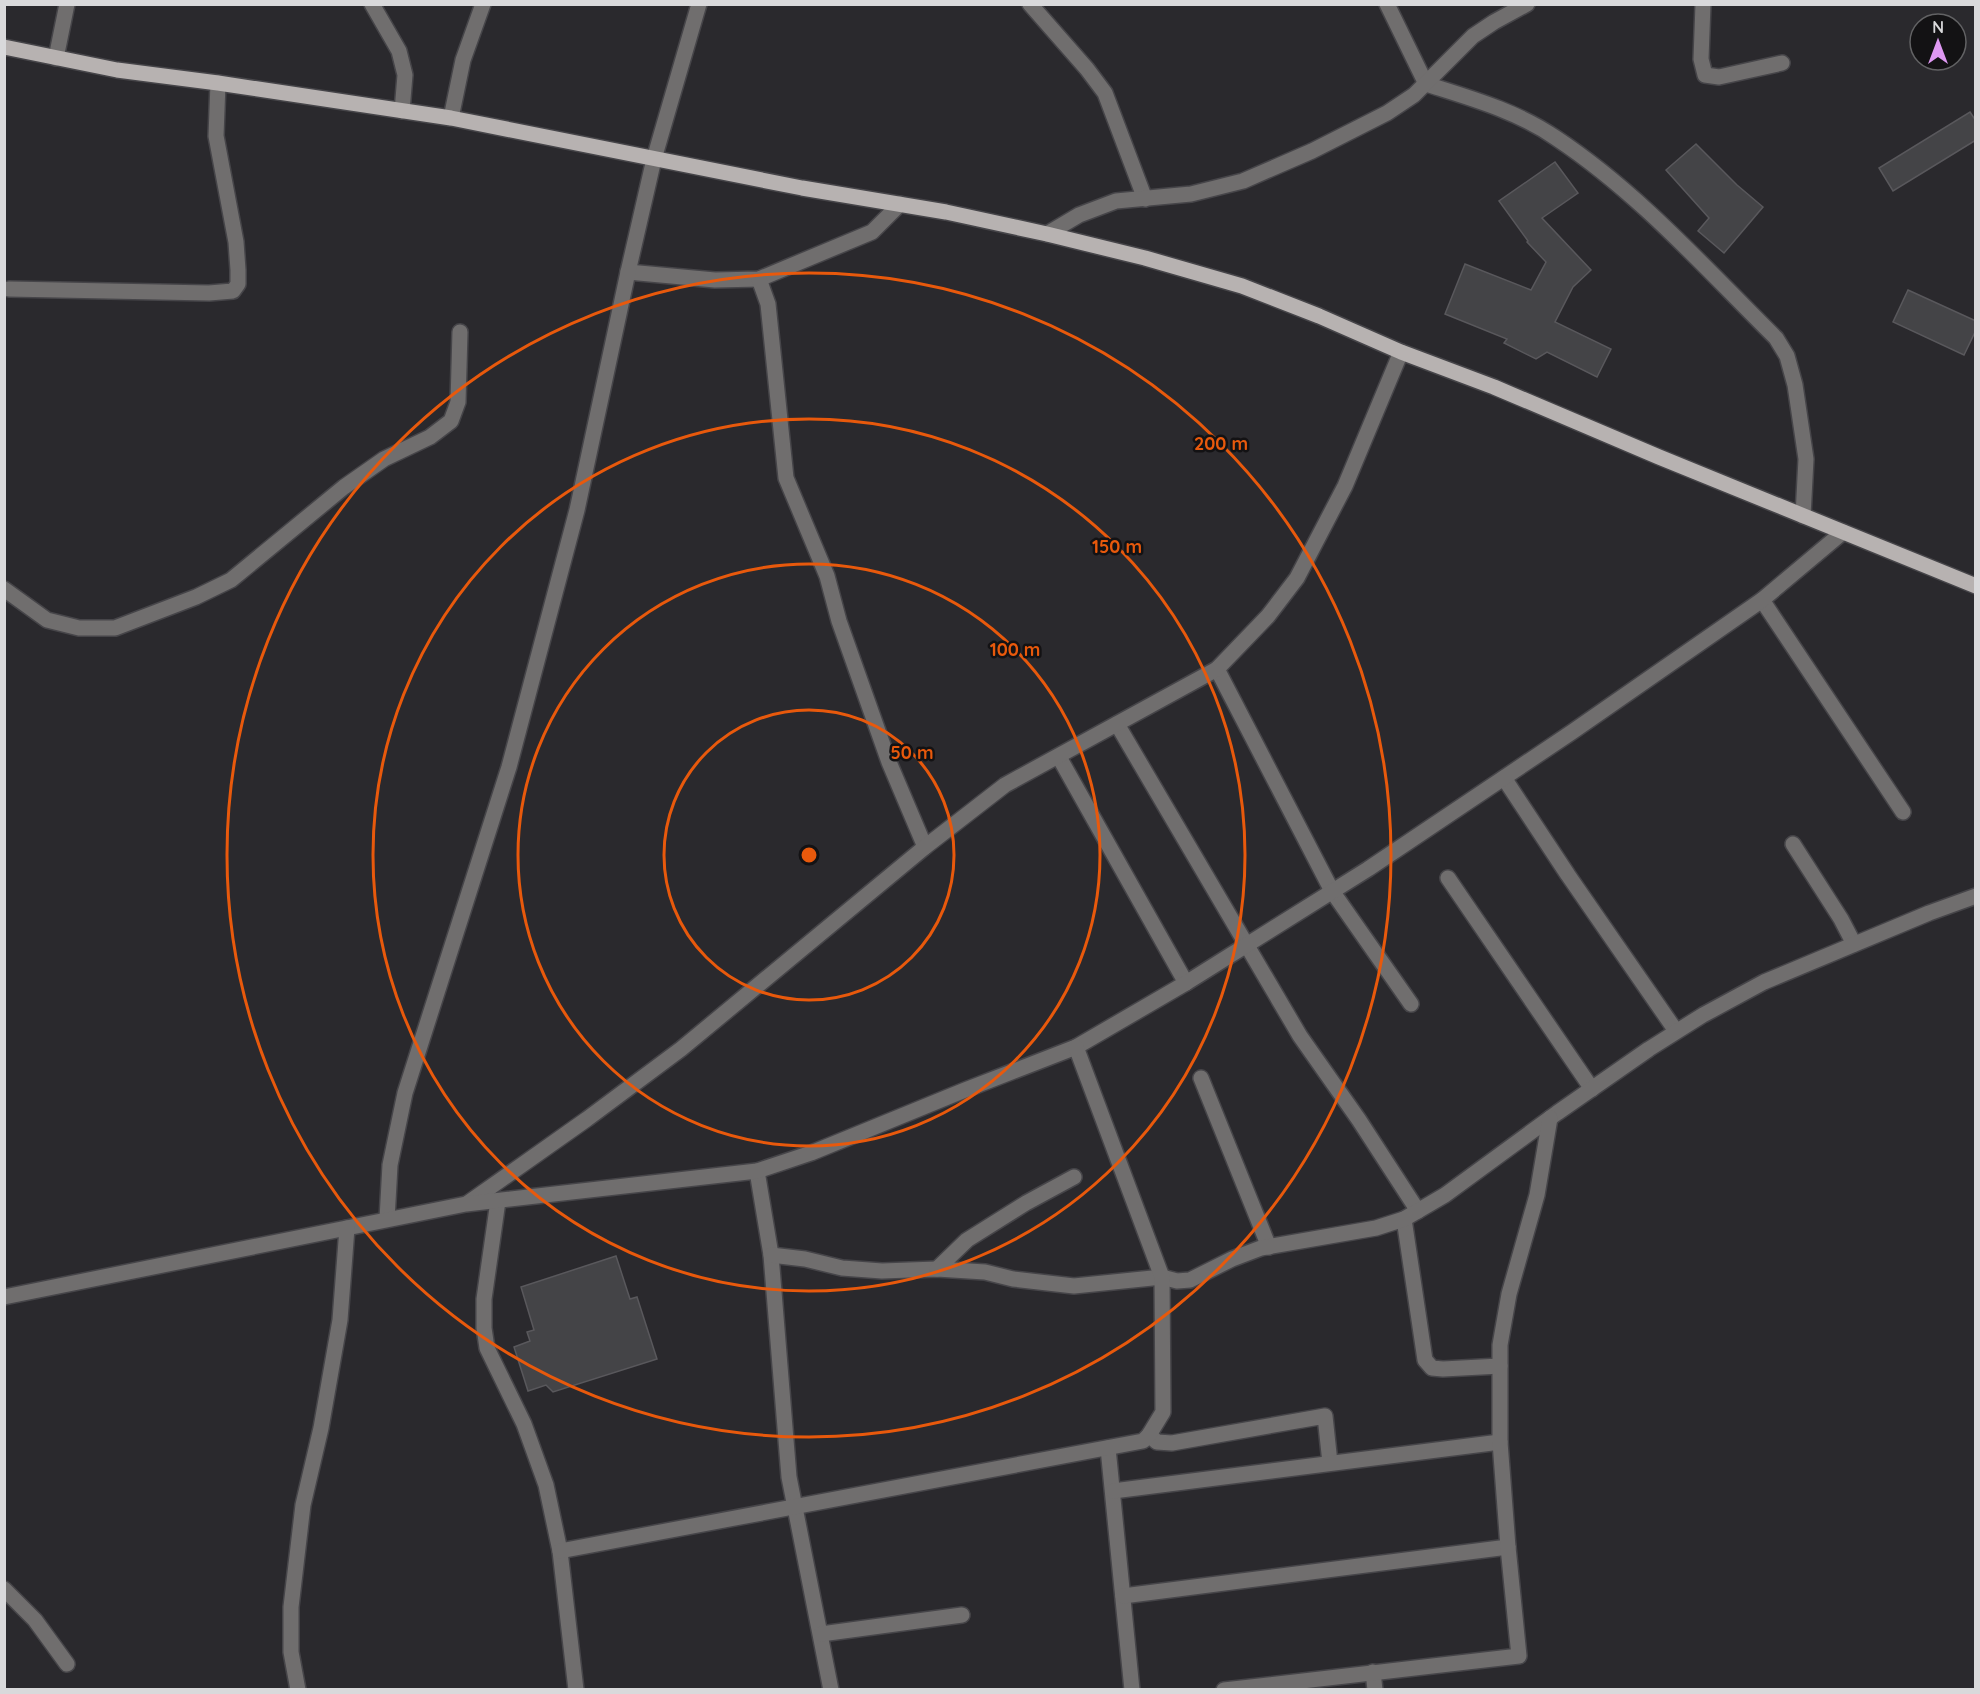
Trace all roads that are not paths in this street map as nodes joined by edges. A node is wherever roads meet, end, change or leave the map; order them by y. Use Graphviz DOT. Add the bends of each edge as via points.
graph roads {
  1 [pos="67,4"];
  2 [pos="372,4"];
  3 [pos="483,4"];
  4 [pos="699,4"];
  5 [pos="1030,4"];
  6 [pos="1387,4"];
  7 [pos="1527,4"];
  8 [pos="1703,4"];
  9 [pos="4,48"];
  10 [pos="56,58"];
  11 [pos="1782,63"];
  12 [pos="218,83"];
  13 [pos="1426,84"];
  14 [pos="402,111"];
  15 [pos="451,118"];
  16 [pos="654,159"];
  17 [pos="1145,199"];
  18 [pos="900,204"];
  19 [pos="1047,234"];
  20 [pos="628,272"];
  21 [pos="759,279"];
  22 [pos="9,289"];
  23 [pos="460,332"];
  24 [pos="1401,352"];
  25 [pos="1803,516"];
  26 [pos="1843,532"];
  27 [pos="1976,586"];
  28 [pos="4,590"];
  29 [pos="1762,600"];
  30 [pos="1217,669"];
  31 [pos="1117,724"];
  32 [pos="1059,757"];
  33 [pos="1504,778"];
  34 [pos="1903,812"];
  35 [pos="1793,844"];
  36 [pos="925,847"];
  37 [pos="1448,878"];
  38 [pos="1332,891"];
  39 [pos="1976,896"];
  40 [pos="1246,945"];
  41 [pos="1854,945"];
  42 [pos="1186,983"];
  43 [pos="1411,1004"];
  44 [pos="1676,1031"];
  45 [pos="1076,1047"];
  46 [pos="1201,1078"];
  47 [pos="1592,1089"];
  48 [pos="1550,1118"];
  49 [pos="758,1171"];
  50 [pos="1074,1177"];
  51 [pos="498,1201"];
  52 [pos="466,1204"];
  53 [pos="1418,1211"];
  54 [pos="387,1219"];
  55 [pos="1404,1219"];
  56 [pos="347,1228"];
  57 [pos="1269,1247"];
  58 [pos="771,1256"];
  59 [pos="937,1269"];
  60 [pos="1162,1277"];
  61 [pos="4,1297"];
  62 [pos="1500,1366"];
  63 [pos="1149,1435"];
  64 [pos="1500,1442"];
  65 [pos="1108,1448"];
  66 [pos="1330,1463"];
  67 [pos="1113,1491"];
  68 [pos="794,1508"];
  69 [pos="1508,1547"];
  70 [pos="560,1551"];
  71 [pos="4,1589"];
  72 [pos="1123,1596"];
  73 [pos="962,1615"];
  74 [pos="821,1634"];
  75 [pos="67,1664"];
  76 [pos="1373,1672"];
  77 [pos="298,1689"];
  78 [pos="576,1689"];
  79 [pos="831,1689"];
  80 [pos="1132,1689"];
  81 [pos="1224,1689"];
  82 [pos="1375,1689"];
  1 -- 10 [label="street"];
  2 -- 14 [label="street" via="399,51 405,75"];
  3 -- 15 [label="street" via="463,60"];
  4 -- 16 [label="street"];
  5 -- 17 [label="street" via="1105,93"];
  6 -- 13 [label="street"];
  7 -- 13 [label="street" via="1473,36"];
  8 -- 11 [label="street" via="1701,59 1705,75 1719,77"];
  9 -- 10 [label="main road"];
  10 -- 12 [label="main road"];
  12 -- 14 [label="main road"];
  12 -- 22 [label="street" via="216,136 236,242 238,284 233,291"];
  13 -- 17 [label="street" via="1387,113 1243,181 1191,194"];
  13 -- 25 [label="street" via="1499,108 1555,137 1626,191 1776,338 1787,356 1795,385 1806,459"];
  14 -- 15 [label="main road"];
  15 -- 16 [label="main road"];
  16 -- 18 [label="main road"];
  16 -- 20 [label="street"];
  17 -- 19 [label="street" via="1116,201 1079,215"];
  18 -- 19 [label="main road"];
  18 -- 21 [label="street" via="872,232"];
  19 -- 24 [label="main road" via="1242,286"];
  20 -- 21 [label="street" via="715,280"];
  20 -- 54 [label="street" via="578,510 509,767 405,1093 390,1165"];
  21 -- 36 [label="street" via="768,304 786,478 827,576 888,762"];
  23 -- 28 [label="street" via="458,402 451,421 344,487 231,580 115,628 79,628 47,620"];
  24 -- 25 [label="main road"];
  24 -- 30 [label="street" via="1345,486 1297,578 1268,616"];
  25 -- 26 [label="main road"];
  26 -- 27 [label="main road"];
  26 -- 29 [label="street"];
  29 -- 33 [label="street"];
  29 -- 34 [label="street"];
  30 -- 31 [label="street"];
  30 -- 38 [label="street"];
  31 -- 32 [label="street"];
  31 -- 40 [label="street"];
  32 -- 36 [label="street" via="1005,785"];
  32 -- 42 [label="street"];
  33 -- 38 [label="street"];
  33 -- 44 [label="street"];
  35 -- 41 [label="street"];
  36 -- 52 [label="street" via="681,1049"];
  37 -- 47 [label="street"];
  38 -- 40 [label="street"];
  38 -- 43 [label="street"];
  39 -- 41 [label="street"];
  40 -- 42 [label="street"];
  40 -- 53 [label="street" via="1300,1036"];
  41 -- 44 [label="street" via="1764,982"];
  42 -- 45 [label="street"];
  44 -- 47 [label="street"];
  45 -- 49 [label="street"];
  45 -- 60 [label="street"];
  46 -- 57 [label="street"];
  47 -- 48 [label="street"];
  48 -- 53 [label="street"];
  48 -- 62 [label="street" via="1537,1195 1509,1294"];
  49 -- 51 [label="street"];
  49 -- 58 [label="street"];
  50 -- 59 [label="street" via="967,1240"];
  51 -- 52 [label="street"];
  51 -- 70 [label="street" via="484,1299 487,1348 538,1458"];
  52 -- 54 [label="street"];
  53 -- 55 [label="street"];
  54 -- 56 [label="street"];
  55 -- 57 [label="street" via="1376,1228"];
  55 -- 62 [label="street" via="1425,1360 1432,1368 1443,1369"];
  56 -- 61 [label="street"];
  56 -- 77 [label="street" via="340,1320 303,1505 291,1607 291,1652"];
  57 -- 60 [label="street" via="1232,1259 1190,1280"];
  58 -- 59 [label="street" via="842,1268"];
  58 -- 68 [label="street"];
  59 -- 60 [label="street" via="1074,1286"];
  60 -- 63 [label="street" via="1163,1412"];
  62 -- 64 [label="street"];
  63 -- 65 [label="street" via="1143,1441"];
  63 -- 66 [label="street" via="1157,1442 1172,1443 1325,1416"];
  64 -- 66 [label="street"];
  64 -- 69 [label="street"];
  65 -- 67 [label="street"];
  65 -- 68 [label="street"];
  66 -- 67 [label="street"];
  67 -- 72 [label="street"];
  68 -- 70 [label="street"];
  68 -- 74 [label="street"];
  69 -- 72 [label="street"];
  69 -- 76 [label="street" via="1519,1656"];
  70 -- 78 [label="street"];
  71 -- 75 [label="street" via="35,1620"];
  72 -- 80 [label="street"];
  73 -- 74 [label="street"];
  74 -- 79 [label="street"];
  76 -- 81 [label="street"];
  76 -- 82 [label="street"];
}
